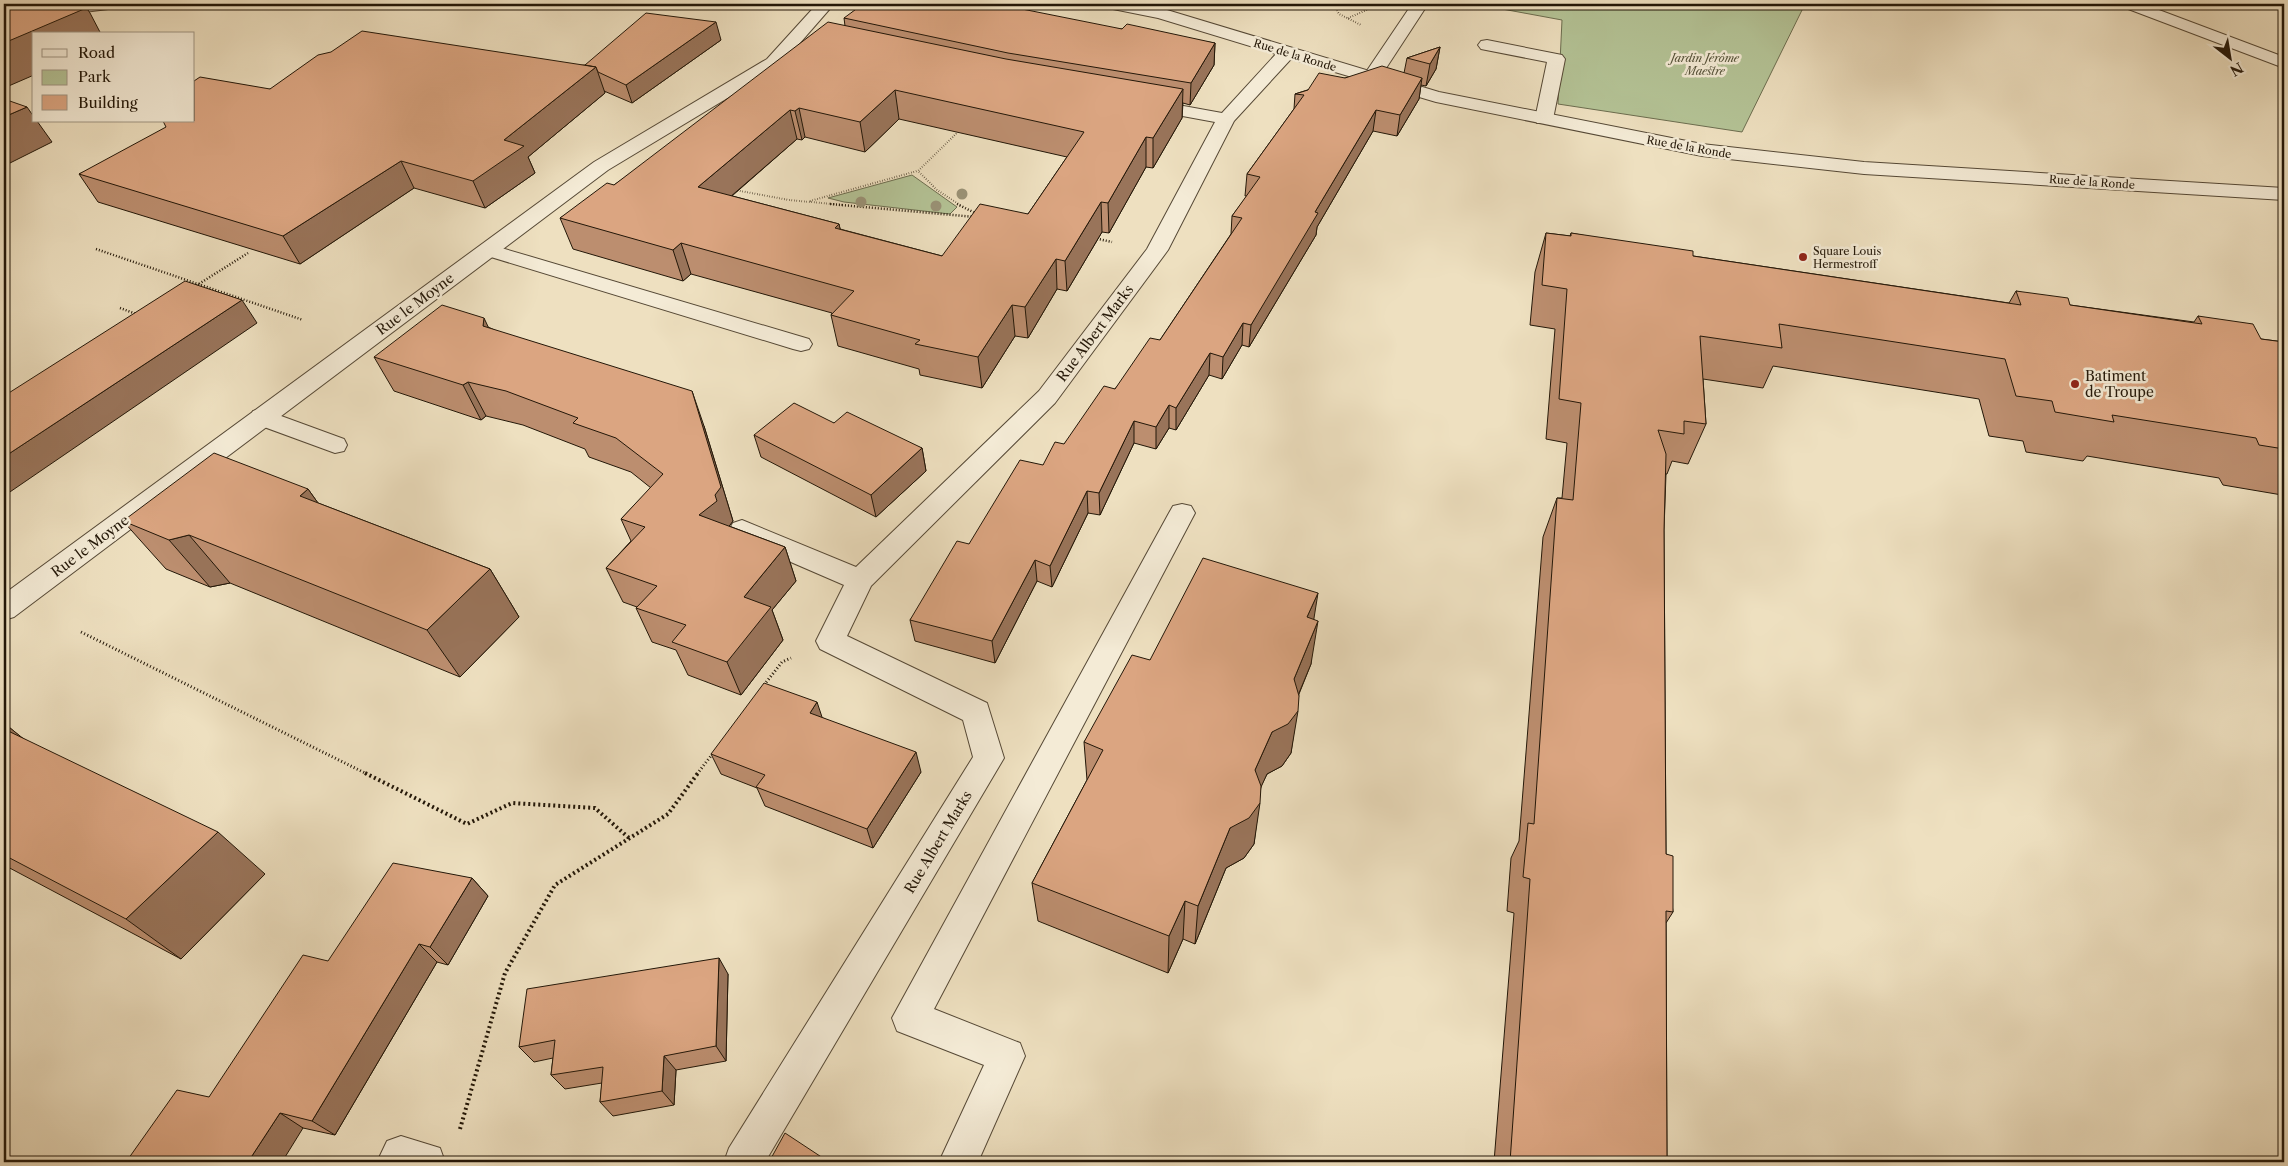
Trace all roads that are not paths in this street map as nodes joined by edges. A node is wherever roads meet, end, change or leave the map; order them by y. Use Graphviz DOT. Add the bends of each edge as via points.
graph roads {
  1 [pos="108,4"];
  2 [pos="826,4"];
  3 [pos="1109,4"];
  4 [pos="1420,4"];
  5 [pos="2129,4"];
  6 [pos="4,17"];
  7 [pos="1487,45"];
  8 [pos="1288,53"];
  9 [pos="2284,63"];
  10 [pos="1371,78"];
  11 [pos="1126,100"];
  12 [pos="1226,119"];
  13 [pos="1544,119"];
  14 [pos="2284,194"];
  15 [pos="488,250"];
  16 [pos="801,344"];
  17 [pos="262,417"];
  18 [pos="335,444"];
  19 [pos="1182,513"];
  20 [pos="742,530"];
  21 [pos="860,580"];
  22 [pos="4,609"];
  23 [pos="396,1162"];
  24 [pos="426,1162"];
  25 [pos="743,1162"];
  26 [pos="958,1162"];
  1 -- 6 [label="street"];
  2 -- 15 [label="street, Rue le Moyne" via="805,38 773,63 600,166"];
  3 -- 8 [label="street, Rue de la Ronde" via="1161,14"];
  4 -- 10 [label="street"];
  5 -- 9 [label="street"];
  7 -- 13 [label="street" via="1556,59"];
  8 -- 10 [label="street, Rue de la Ronde"];
  8 -- 12 [label="street, Rue Albert Marks"];
  10 -- 13 [label="street, Rue de la Ronde" via="1436,97"];
  11 -- 12 [label="street"];
  12 -- 21 [label="street, Rue Albert Marks" via="1157,250 1047,397"];
  13 -- 14 [label="street, Rue de la Ronde" via="1702,150 1778,160"];
  15 -- 16 [label="street"];
  15 -- 17 [label="street, Rue le Moyne"];
  17 -- 18 [label="street"];
  17 -- 22 [label="street, Rue le Moyne"];
  19 -- 26 [label="street" via="910,1018 1007,1056"];
  20 -- 21 [label="street"];
  21 -- 25 [label="street, Rue Albert Marks" via="830,641 976,712 989,758"];
  23 -- 24 [label="street" via="401,1155"];
}
